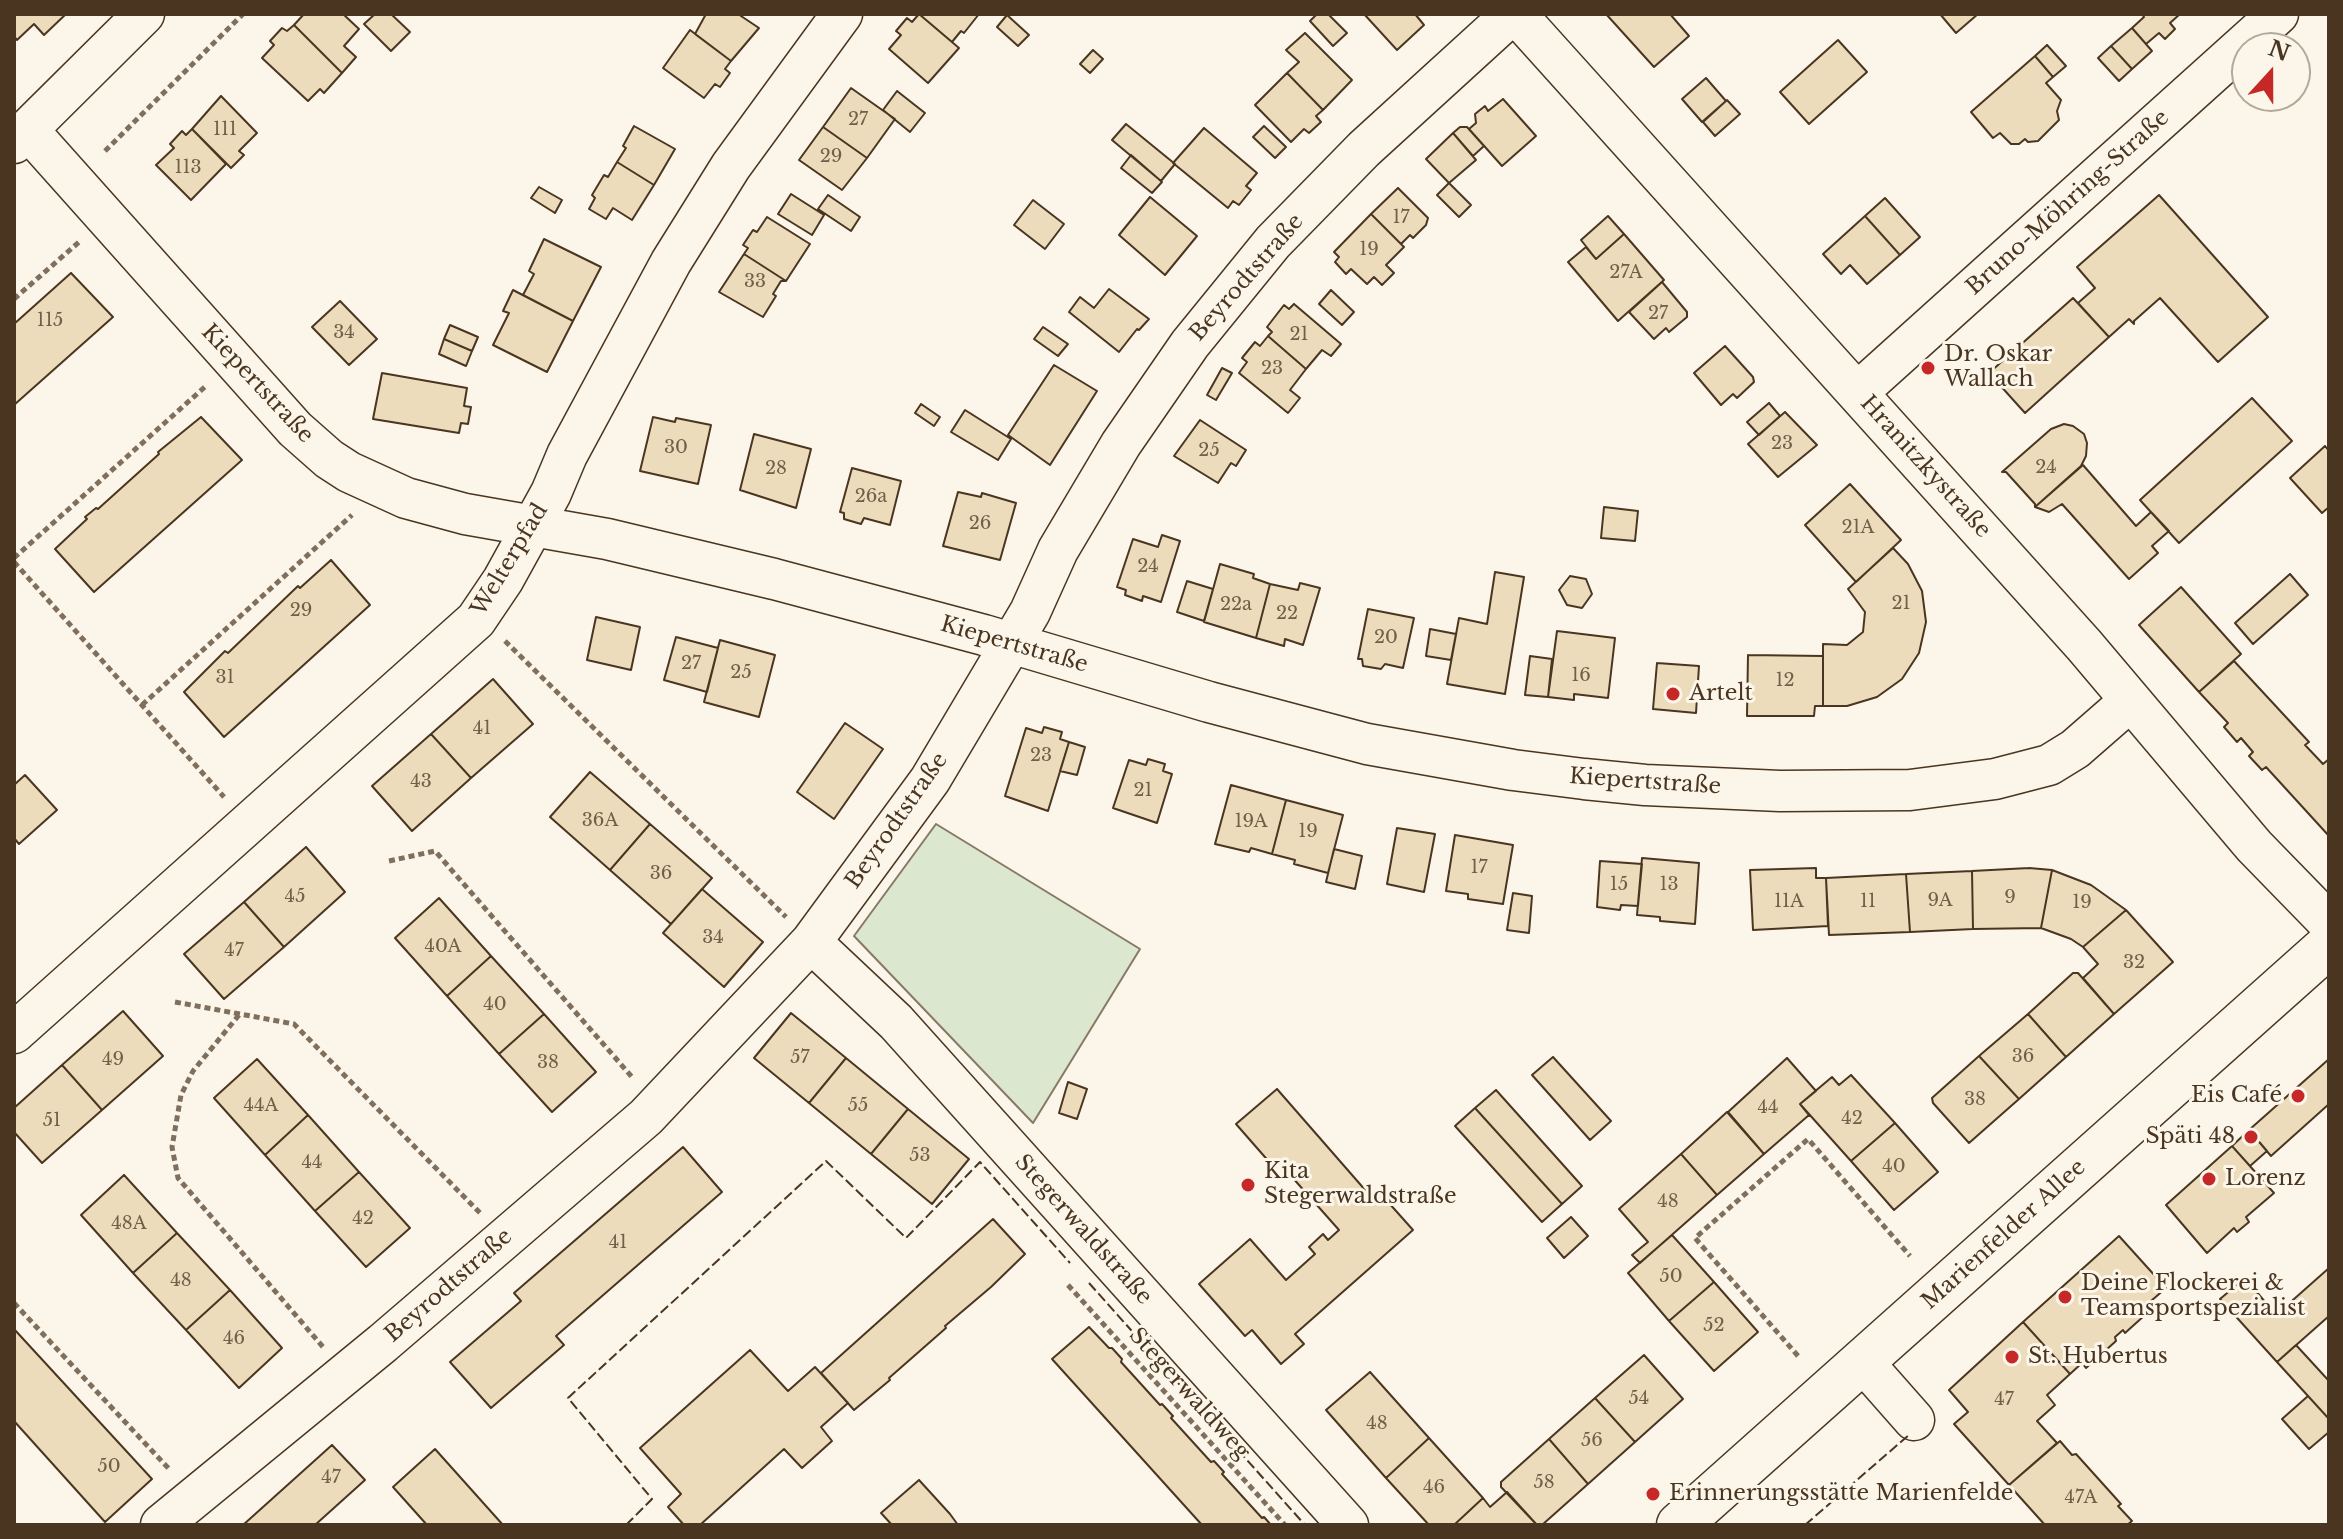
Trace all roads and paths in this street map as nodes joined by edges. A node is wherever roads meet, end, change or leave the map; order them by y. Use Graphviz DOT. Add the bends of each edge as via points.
graph roads {
  1 [pos="144,14"];
  2 [pos="243,14"];
  3 [pos="842,14"];
  4 [pos="1514,14"];
  5 [pos="2278,14"];
  6 [pos="21,136"];
  7 [pos="105,151"];
  8 [pos="86,236"];
  9 [pos="14,299"];
  10 [pos="216,377"];
  11 [pos="1858,392"];
  12 [pos="359,509"];
  13 [pos="531,526"];
  14 [pos="14,560"];
  15 [pos="495,632"];
  16 [pos="1010,643"];
  17 [pos="2130,701"];
  18 [pos="142,705"];
  19 [pos="233,807"];
  20 [pos="389,861"];
  21 [pos="2329,923"];
  22 [pos="803,934"];
  23 [pos="2329,945"];
  24 [pos="175,1002"];
  25 [pos="239,1015"];
  26 [pos="14,1033"];
  27 [pos="633,1078"];
  28 [pos="481,1214"];
  29 [pos="1910,1256"];
  30 [pos="1084,1270"];
  31 [pos="14,1303"];
  32 [pos="1798,1356"];
  33 [pos="331,1357"];
  34 [pos="1862,1361"];
  35 [pos="1914,1420"];
  36 [pos="171,1471"];
  37 [pos="161,1525"];
  38 [pos="1285,1525"];
  39 [pos="1348,1525"];
  40 [pos="1679,1525"];
  1 -- 6 [label="street"];
  2 -- 7 [label="path"];
  3 -- 13 [label="street, Welterpfad" via="731,166 671,262"];
  4 -- 11 [label="street, Hranitzkystraße"];
  4 -- 16 [label="street, Beyrodtstraße" via="1364,149 1273,242 1190,344 1121,444"];
  5 -- 11 [label="street, Bruno-Möhring-Straße"];
  6 -- 13 [label="street, Kiepertstraße" via="329,459 406,498"];
  8 -- 9 [label="path"];
  10 -- 14 [label="path"];
  11 -- 17 [label="street, Hranitzkystraße"];
  12 -- 18 [label="path"];
  13 -- 16 [label="street, Kiepertstraße" via="774,579"];
  13 -- 26 [label="street, Welterpfad" via="488,605 458,638"];
  14 -- 18 [label="path"];
  15 -- 22 [label="path"];
  16 -- 17 [label="street, Kiepertstraße" via="1367,744 1513,770 1645,785 1910,790 1995,779 2049,765"];
  16 -- 22 [label="street, Beyrodtstraße" via="930,780"];
  17 -- 21 [label="street, Hranitzkystraße" via="2254,846"];
  18 -- 19 [label="path"];
  20 -- 27 [label="path" via="435,851"];
  22 -- 30 [label="street, Stegerwaldstraße" via="896,1022"];
  22 -- 37 [label="street, Beyrodtstraße" via="646,1117"];
  23 -- 34 [label="main road, Marienfelder Allee"];
  24 -- 25 [label="path"];
  25 -- 28 [label="path" via="294,1024"];
  25 -- 33 [label="path" via="193,1071 181,1095 172,1147 178,1178"];
  29 -- 32 [label="path" via="1808,1139 1695,1238"];
  30 -- 38 [label="path, Stegerwaldweg"];
  30 -- 39 [label="street, Stegerwaldstraße"];
  31 -- 36 [label="path"];
  34 -- 35 [label="street"];
  34 -- 40 [label="main road, Marienfelder Allee"];
}
